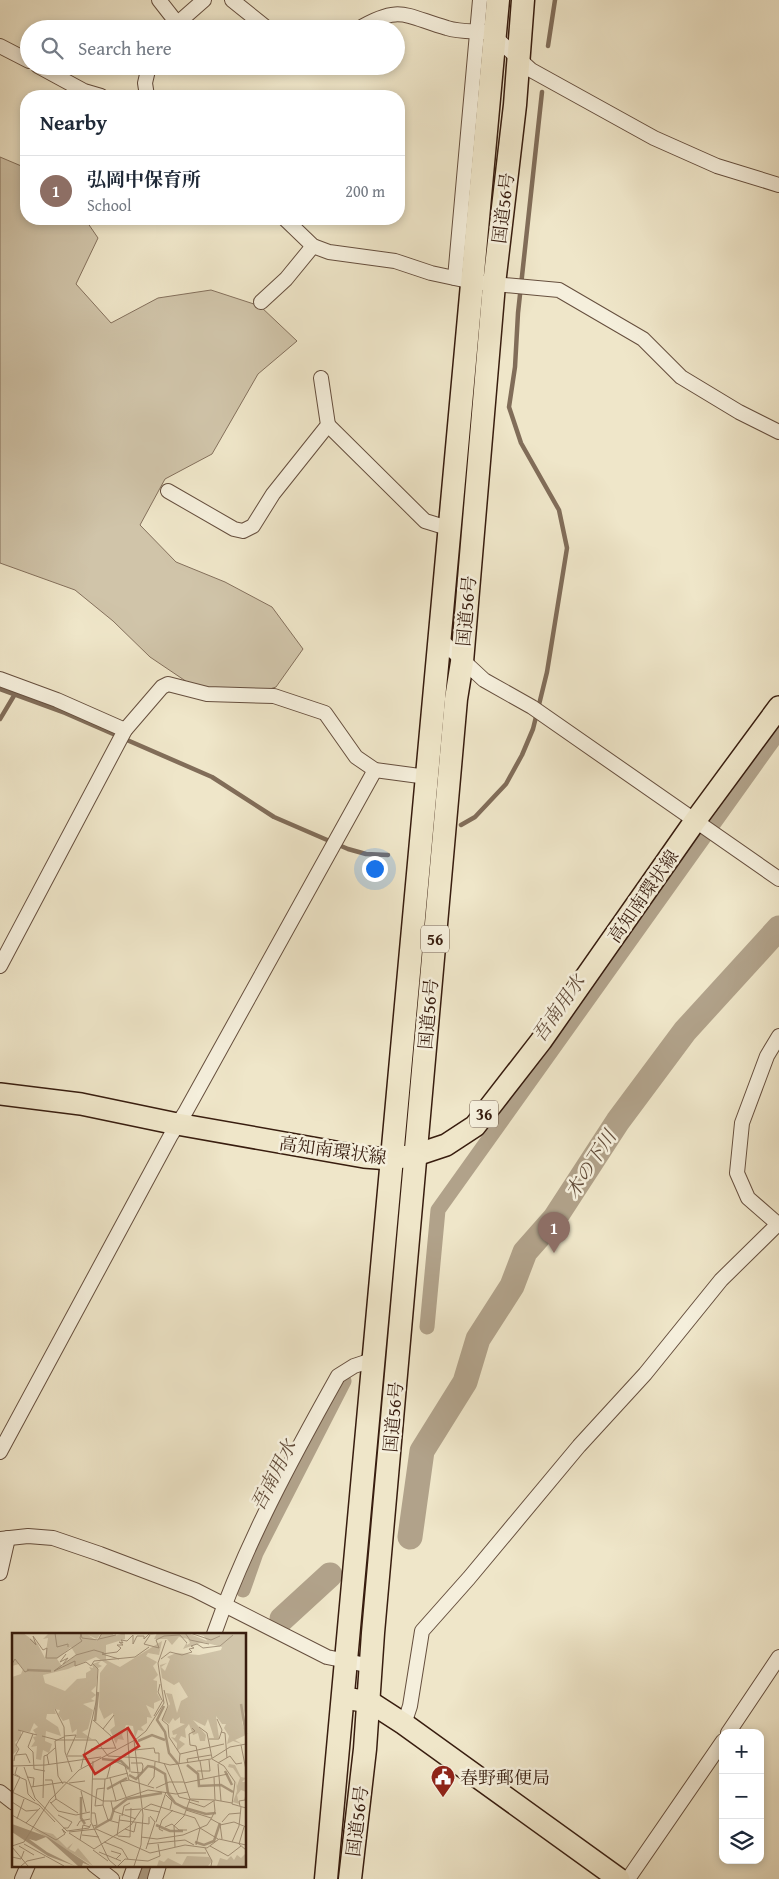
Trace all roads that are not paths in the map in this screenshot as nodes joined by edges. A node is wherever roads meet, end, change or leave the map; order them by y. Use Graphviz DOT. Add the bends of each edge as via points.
graph roads {
  1 [pos="159,0"];
  2 [pos="204,0"];
  3 [pos="232,0"];
  4 [pos="480,0"];
  5 [pos="498,0"];
  6 [pos="523,0"];
  7 [pos="171,20"];
  8 [pos="181,20"];
  9 [pos="257,20"];
  10 [pos="373,20"];
  11 [pos="489,34"];
  12 [pos="0,46"];
  13 [pos="20,57"];
  14 [pos="519,59"];
  15 [pos="55,75"];
  16 [pos="147,75"];
  17 [pos="82,90"];
  18 [pos="146,90"];
  19 [pos="779,185"];
  20 [pos="291,225"];
  21 [pos="313,246"];
  22 [pos="474,281"];
  23 [pos="261,302"];
  24 [pos="321,378"];
  25 [pos="328,425"];
  26 [pos="779,432"];
  27 [pos="168,491"];
  28 [pos="451,529"];
  29 [pos="441,640"];
  30 [pos="462,662"];
  31 [pos="0,679"];
  32 [pos="779,707"];
  33 [pos="122,736"];
  34 [pos="375,770"];
  35 [pos="427,777"];
  36 [pos="703,826"];
  37 [pos="779,879"];
  38 [pos="0,966"];
  39 [pos="779,1036"];
  40 [pos="0,1094"];
  41 [pos="177,1124"];
  42 [pos="416,1155"];
  43 [pos="390,1159"];
  44 [pos="778,1225"];
  45 [pos="372,1360"];
  46 [pos="0,1452"];
  47 [pos="4,1538"];
  48 [pos="0,1573"];
  49 [pos="224,1605"];
  50 [pos="214,1633"];
  51 [pos="779,1657"];
  52 [pos="346,1662"];
  53 [pos="371,1666"];
  54 [pos="344,1698"];
  55 [pos="370,1702"];
  56 [pos="404,1724"];
  57 [pos="731,1729"];
  58 [pos="719,1747"];
  59 [pos="0,1792"];
  60 [pos="12,1801"];
  61 [pos="28,1866"];
  62 [pos="95,1866"];
  63 [pos="135,1866"];
  64 [pos="159,1866"];
  65 [pos="22,1879"];
  66 [pos="112,1879"];
  67 [pos="130,1879"];
  68 [pos="155,1879"];
  69 [pos="326,1879"];
  70 [pos="350,1879"];
  71 [pos="619,1879"];
  72 [pos="628,1879"];
  1 -- 7 [label="street"];
  2 -- 8 [label="street"];
  3 -- 9 [label="street"];
  4 -- 11 [label="street"];
  5 -- 11 [label="highway, 国道56号 / 56"];
  6 -- 14 [label="highway, 国道56号 / 56"];
  10 -- 11 [label="street" via="392,13 409,15 449,29"];
  11 -- 14 [label="street"];
  11 -- 22 [label="highway, 国道56号 / 56"];
  12 -- 13 [label="street"];
  14 -- 19 [label="street" via="531,70 654,138 717,166"];
  14 -- 22 [label="highway, 国道56号 / 56"];
  15 -- 17 [label="street"];
  16 -- 18 [label="street"];
  20 -- 21 [label="street"];
  21 -- 22 [label="street" via="329,252 395,261"];
  21 -- 23 [label="street" via="286,279"];
  22 -- 26 [label="street" via="560,290 643,339 681,377"];
  22 -- 28 [label="highway, 国道56号 / 56"];
  22 -- 30 [label="highway, 国道56号 / 56"];
  24 -- 25 [label="street"];
  25 -- 27 [label="street" via="273,494 253,526 243,531"];
  25 -- 28 [label="street" via="425,521"];
  28 -- 29 [label="highway, 国道56号 / 56"];
  29 -- 30 [label="street"];
  29 -- 35 [label="highway, 国道56号 / 56"];
  30 -- 36 [label="street" via="484,680 538,712"];
  30 -- 42 [label="highway, 国道56号 / 56" via="456,699"];
  31 -- 33 [label="street" via="57,700"];
  32 -- 36 [label="main road, 高知南環状線 / 36"];
  33 -- 34 [label="street" via="162,686 168,684 207,694 274,696 325,713 356,756"];
  33 -- 38 [label="street"];
  34 -- 35 [label="street"];
  34 -- 41 [label="street"];
  35 -- 43 [label="highway, 国道56号 / 56"];
  36 -- 37 [label="street"];
  36 -- 42 [label="main road, 高知南環状線 / 36" via="474,1126 446,1145"];
  39 -- 44 [label="street" via="767,1056 742,1123 736,1173 748,1198"];
  40 -- 41 [label="main road, 高知南環状線 / 36" via="81,1104"];
  41 -- 43 [label="main road, 高知南環状線 / 36"];
  41 -- 46 [label="street"];
  42 -- 43 [label="main road, 高知南環状線 / 36"];
  42 -- 53 [label="highway, 国道56号 / 56"];
  43 -- 45 [label="highway, 国道56号 / 56"];
  44 -- 56 [label="street" via="720,1280 644,1374 422,1631"];
  45 -- 49 [label="street" via="338,1376 254,1537"];
  45 -- 52 [label="highway, 国道56号 / 56"];
  47 -- 48 [label="street"];
  47 -- 49 [label="street" via="53,1538 158,1575"];
  49 -- 50 [label="street"];
  49 -- 52 [label="street" via="327,1658"];
  51 -- 57 [label="street"];
  52 -- 53 [label="street"];
  52 -- 54 [label="highway, 国道56号 / 56"];
  53 -- 55 [label="highway, 国道56号 / 56"];
  54 -- 55 [label="main road"];
  54 -- 69 [label="highway, 国道56号 / 56"];
  55 -- 56 [label="main road"];
  55 -- 70 [label="highway, 国道56号 / 56"];
  56 -- 71 [label="main road"];
  58 -- 72 [label="street"];
  59 -- 60 [label="street"];
  61 -- 65 [label="street"];
  62 -- 66 [label="street"];
  63 -- 67 [label="street"];
  64 -- 68 [label="street"];
}
